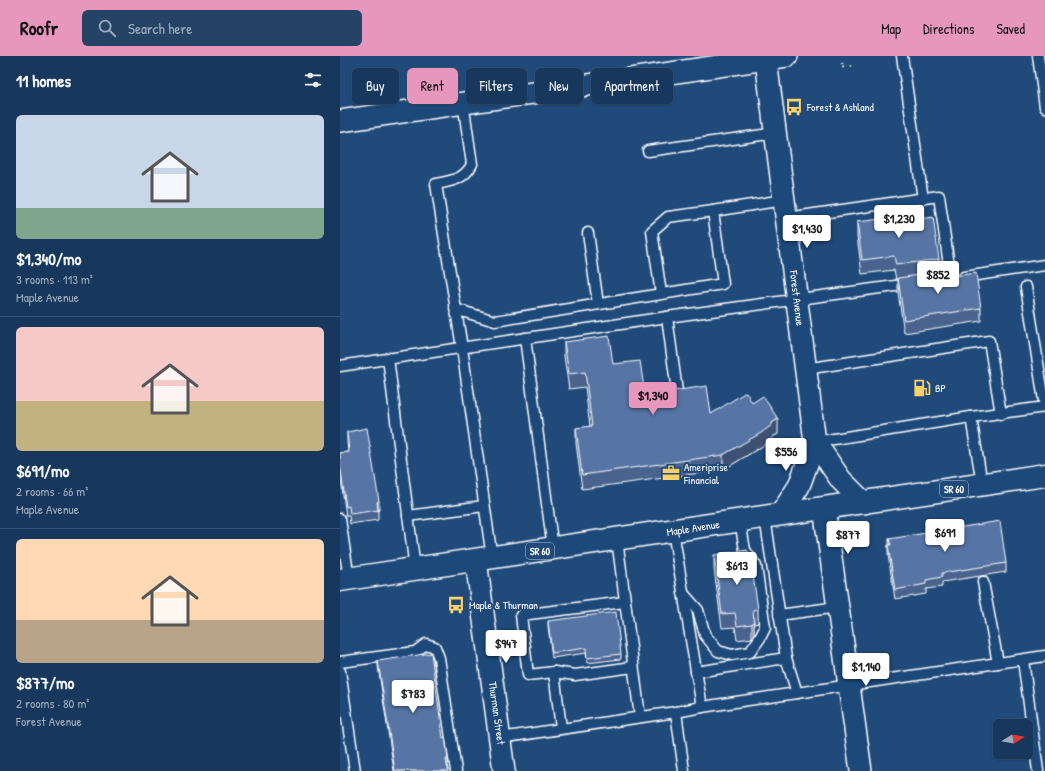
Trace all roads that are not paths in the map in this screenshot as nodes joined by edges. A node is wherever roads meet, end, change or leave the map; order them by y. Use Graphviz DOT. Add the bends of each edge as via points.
graph roads {
  1 [pos="787,56"];
  2 [pos="902,56"];
  3 [pos="1038,56"];
  4 [pos="766,60"];
  5 [pos="463,102"];
  6 [pos="1045,106"];
  7 [pos="340,121"];
  8 [pos="776,134"];
  9 [pos="648,151"];
  10 [pos="923,199"];
  11 [pos="785,209"];
  12 [pos="713,211"];
  13 [pos="588,233"];
  14 [pos="1045,265"];
  15 [pos="921,283"];
  16 [pos="1026,287"];
  17 [pos="661,294"];
  18 [pos="797,299"];
  19 [pos="598,304"];
  20 [pos="455,308"];
  21 [pos="667,317"];
  22 [pos="525,338"];
  23 [pos="462,348"];
  24 [pos="388,358"];
  25 [pos="340,366"];
  26 [pos="805,369"];
  27 [pos="678,399"];
  28 [pos="1045,407"];
  29 [pos="1000,414"];
  30 [pos="971,417"];
  31 [pos="814,442"];
  32 [pos="1045,475"];
  33 [pos="982,484"];
  34 [pos="864,503"];
  35 [pos="484,506"];
  36 [pos="824,508"];
  37 [pos="408,516"];
  38 [pos="773,516"];
  39 [pos="340,519"];
  40 [pos="740,521"];
  41 [pos="673,531"];
  42 [pos="617,539"];
  43 [pos="554,549"];
  44 [pos="484,559"];
  45 [pos="415,569"];
  46 [pos="345,580"];
  47 [pos="983,582"];
  48 [pos="683,593"];
  49 [pos="625,602"];
  50 [pos="838,607"];
  51 [pos="779,615"];
  52 [pos="525,646"];
  53 [pos="488,651"];
  54 [pos="1045,656"];
  55 [pos="786,658"];
  56 [pos="1023,660"];
  57 [pos="340,662"];
  58 [pos="998,663"];
  59 [pos="633,668"];
  60 [pos="340,671"];
  61 [pos="554,672"];
  62 [pos="696,672"];
  63 [pos="849,686"];
  64 [pos="797,693"];
  65 [pos="702,706"];
  66 [pos="676,712"];
  67 [pos="640,717"];
  68 [pos="561,728"];
  69 [pos="500,738"];
  70 [pos="355,771"];
  71 [pos="456,771"];
  72 [pos="504,771"];
  73 [pos="684,771"];
  74 [pos="861,771"];
  75 [pos="1038,771"];
  1 -- 4 [label="street"];
  2 -- 10 [label="lane"];
  3 -- 6 [label="lane"];
  4 -- 5 [label="street"];
  4 -- 8 [label="street, Forest Avenue"];
  5 -- 7 [label="street"];
  5 -- 20 [label="lane" via="472,164 469,171 456,180 436,184"];
  8 -- 9 [label="lane"];
  8 -- 11 [label="street, Forest Avenue"];
  10 -- 11 [label="lane"];
  10 -- 14 [label="lane" via="940,196 947,279"];
  11 -- 12 [label="lane"];
  11 -- 18 [label="street, Forest Avenue"];
  12 -- 17 [label="lane" via="668,217 652,231"];
  12 -- 17 [label="lane" via="724,284"];
  13 -- 19 [label="lane"];
  15 -- 18 [label="lane"];
  16 -- 28 [label="lane"];
  17 -- 19 [label="lane"];
  18 -- 21 [label="lane"];
  18 -- 26 [label="street, Forest Avenue"];
  19 -- 20 [label="lane" via="495,322"];
  20 -- 23 [label="lane"];
  21 -- 22 [label="lane"];
  21 -- 27 [label="lane"];
  22 -- 23 [label="lane"];
  22 -- 43 [label="lane"];
  23 -- 24 [label="lane"];
  23 -- 35 [label="lane"];
  24 -- 25 [label="lane"];
  24 -- 37 [label="lane"];
  26 -- 29 [label="lane" via="989,341"];
  26 -- 31 [label="street, Forest Avenue"];
  28 -- 29 [label="lane"];
  29 -- 30 [label="lane"];
  30 -- 31 [label="lane"];
  30 -- 33 [label="lane"];
  31 -- 34 [label="street, Forest Avenue" via="841,480"];
  31 -- 38 [label="street, Forest Avenue" via="799,486"];
  32 -- 33 [label="main road, Maple Avenue / SR 60"];
  33 -- 34 [label="main road, Maple Avenue / SR 60"];
  34 -- 36 [label="main road, Maple Avenue / SR 60"];
  35 -- 37 [label="lane"];
  35 -- 44 [label="lane"];
  36 -- 38 [label="main road, Maple Avenue / SR 60"];
  36 -- 50 [label="street"];
  37 -- 45 [label="lane"];
  38 -- 40 [label="main road, Maple Avenue / SR 60"];
  38 -- 51 [label="lane"];
  39 -- 46 [label="lane"];
  40 -- 41 [label="main road, Maple Avenue / SR 60"];
  40 -- 48 [label="lane" via="745,550 756,566 765,628 750,652 732,655 718,651 705,635 698,610"];
  41 -- 42 [label="main road, Maple Avenue / SR 60"];
  41 -- 48 [label="lane"];
  42 -- 43 [label="main road, Maple Avenue / SR 60"];
  42 -- 49 [label="lane"];
  43 -- 44 [label="main road, Maple Avenue / SR 60"];
  44 -- 45 [label="main road, Maple Avenue / SR 60"];
  44 -- 53 [label="street, Thurman Street"];
  45 -- 46 [label="main road, Maple Avenue / SR 60"];
  47 -- 58 [label="lane"];
  48 -- 62 [label="lane"];
  49 -- 52 [label="lane" via="521,615"];
  49 -- 59 [label="lane"];
  50 -- 51 [label="lane"];
  50 -- 63 [label="street"];
  51 -- 55 [label="lane"];
  52 -- 53 [label="lane"];
  52 -- 61 [label="lane" via="528,674"];
  53 -- 69 [label="street, Thurman Street"];
  54 -- 56 [label="lane"];
  55 -- 62 [label="lane"];
  55 -- 64 [label="lane"];
  56 -- 58 [label="lane"];
  56 -- 75 [label="lane"];
  57 -- 71 [label="lane" via="415,652 426,644 435,647 439,658"];
  58 -- 63 [label="lane"];
  59 -- 61 [label="lane" via="575,675"];
  59 -- 67 [label="lane"];
  60 -- 70 [label="lane"];
  61 -- 68 [label="lane"];
  62 -- 65 [label="lane"];
  63 -- 64 [label="lane"];
  63 -- 74 [label="street"];
  64 -- 65 [label="lane"];
  65 -- 66 [label="lane"];
  66 -- 67 [label="lane"];
  66 -- 73 [label="lane"];
  67 -- 68 [label="lane"];
  68 -- 69 [label="lane"];
  69 -- 72 [label="street, Thurman Street"];
}
